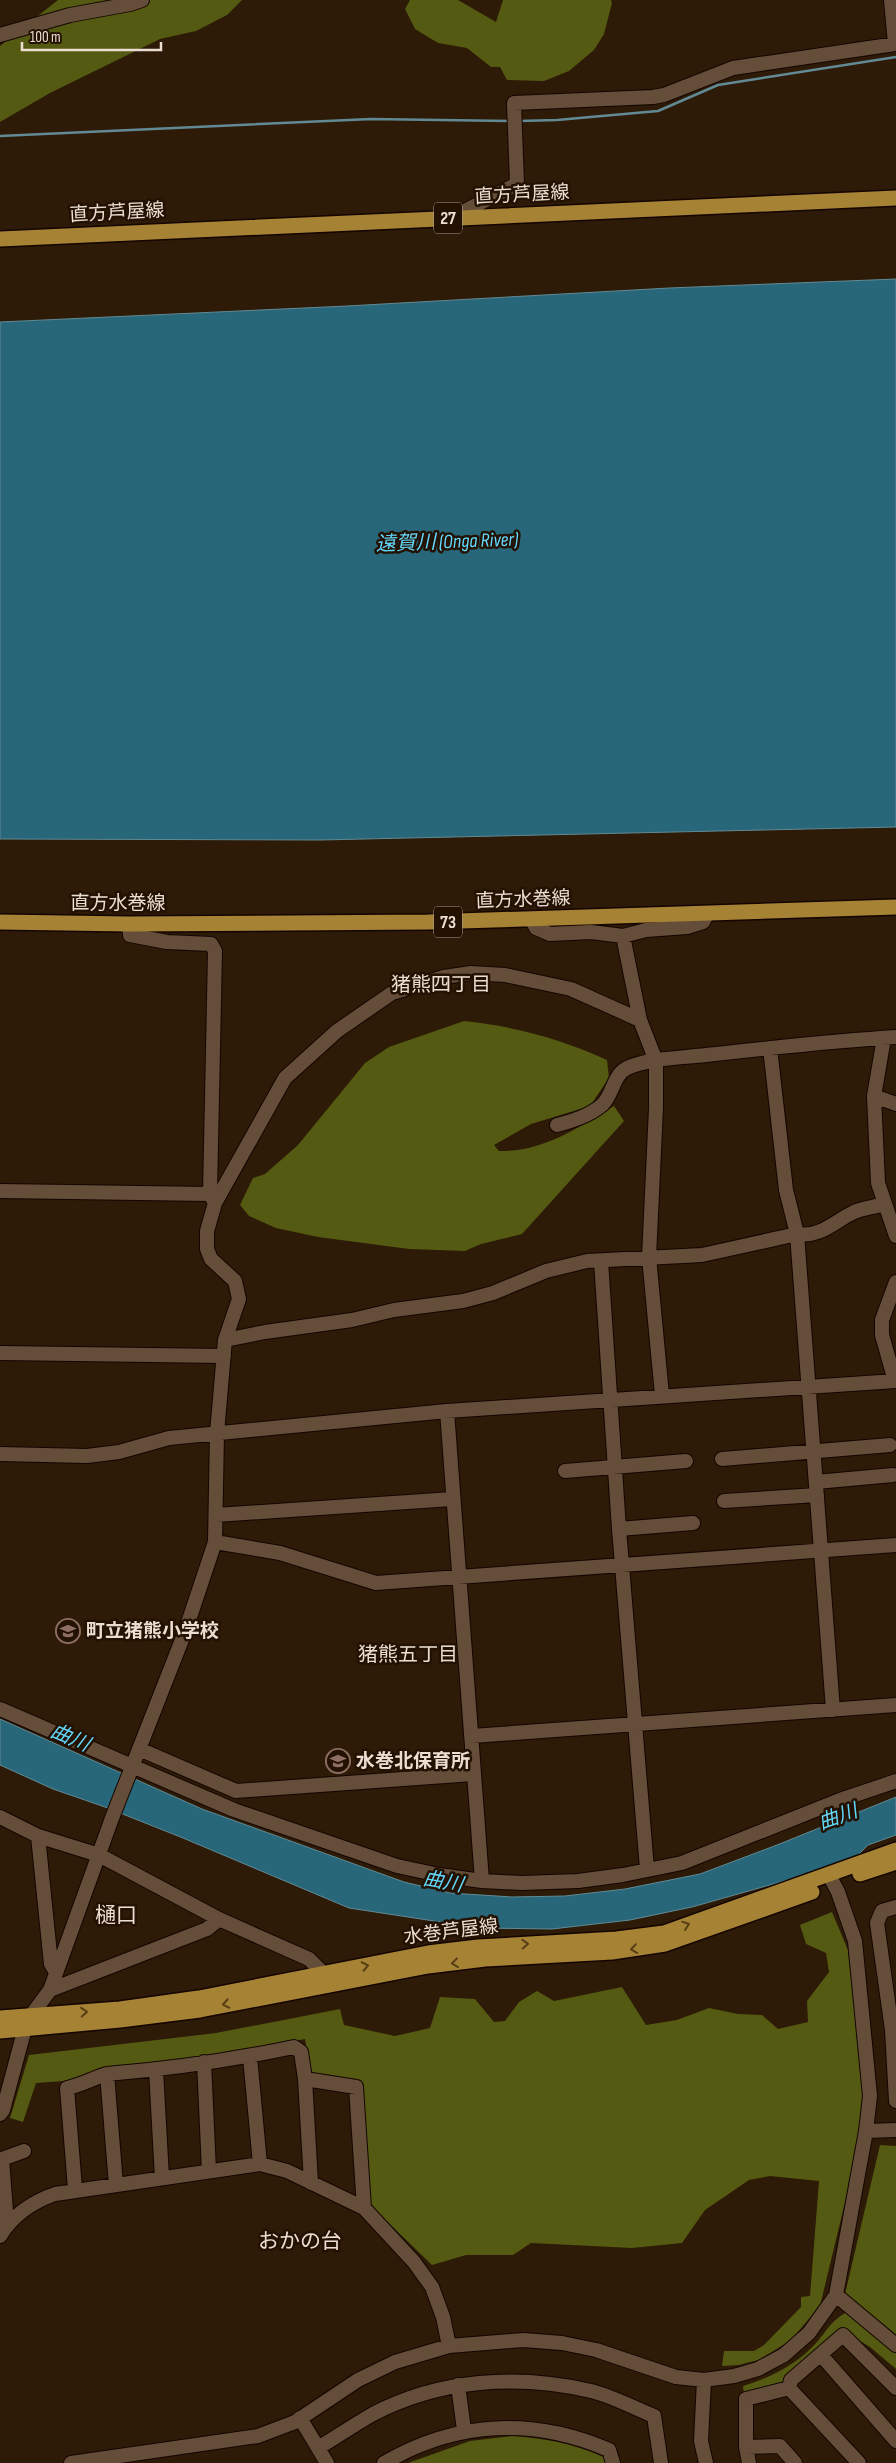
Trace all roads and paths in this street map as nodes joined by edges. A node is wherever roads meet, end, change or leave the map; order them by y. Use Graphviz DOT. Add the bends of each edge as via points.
graph roads {
  1 [pos="142,0"];
  2 [pos="891,0"];
  3 [pos="0,35"];
  4 [pos="896,44"];
  5 [pos="896,198"];
  6 [pos="451,218"];
  7 [pos="0,239"];
  8 [pos="896,908"];
  9 [pos="707,914"];
  10 [pos="532,920"];
  11 [pos="0,922"];
  12 [pos="129,924"];
  13 [pos="623,936"];
  14 [pos="640,1020"];
  15 [pos="890,1037"];
  16 [pos="770,1048"];
  17 [pos="656,1061"];
  18 [pos="874,1096"];
  19 [pos="896,1104"];
  20 [pos="557,1125"];
  21 [pos="0,1191"];
  22 [pos="212,1198"];
  23 [pos="884,1204"];
  24 [pos="797,1234"];
  25 [pos="896,1236"];
  26 [pos="649,1258"];
  27 [pos="601,1261"];
  28 [pos="896,1282"];
  29 [pos="226,1340"];
  30 [pos="0,1353"];
  31 [pos="224,1356"];
  32 [pos="895,1381"];
  33 [pos="808,1386"];
  34 [pos="662,1395"];
  35 [pos="611,1400"];
  36 [pos="446,1411"];
  37 [pos="217,1433"];
  38 [pos="890,1444"];
  39 [pos="813,1451"];
  40 [pos="0,1454"];
  41 [pos="722,1459"];
  42 [pos="686,1461"];
  43 [pos="615,1467"];
  44 [pos="565,1471"];
  45 [pos="893,1475"];
  46 [pos="816,1488"];
  47 [pos="452,1499"];
  48 [pos="724,1502"];
  49 [pos="216,1515"];
  50 [pos="693,1523"];
  51 [pos="619,1529"];
  52 [pos="215,1542"];
  53 [pos="896,1545"];
  54 [pos="821,1550"];
  55 [pos="623,1565"];
  56 [pos="458,1578"];
  57 [pos="896,1705"];
  58 [pos="0,1709"];
  59 [pos="833,1710"];
  60 [pos="634,1723"];
  61 [pos="472,1736"];
  62 [pos="139,1749"];
  63 [pos="134,1766"];
  64 [pos="474,1774"];
  65 [pos="896,1781"];
  66 [pos="0,1817"];
  67 [pos="38,1836"];
  68 [pos="896,1850"];
  69 [pos="99,1855"];
  70 [pos="896,1862"];
  71 [pos="646,1869"];
  72 [pos="831,1879"];
  73 [pos="482,1881"];
  74 [pos="896,1907"];
  75 [pos="219,1920"];
  76 [pos="56,1972"];
  77 [pos="326,1979"];
  78 [pos="50,1990"];
  79 [pos="0,2018"];
  80 [pos="27,2022"];
  81 [pos="894,2030"];
  82 [pos="0,2031"];
  83 [pos="250,2057"];
  84 [pos="204,2062"];
  85 [pos="156,2070"];
  86 [pos="107,2074"];
  87 [pos="305,2079"];
  88 [pos="896,2102"];
  89 [pos="0,2114"];
  90 [pos="896,2130"];
  91 [pos="866,2131"];
  92 [pos="24,2151"];
  93 [pos="260,2164"];
  94 [pos="209,2171"];
  95 [pos="162,2178"];
  96 [pos="311,2183"];
  97 [pos="116,2185"];
  98 [pos="75,2189"];
  99 [pos="364,2208"];
  100 [pos="4,2230"];
  101 [pos="836,2295"];
  102 [pos="449,2346"];
  103 [pos="896,2346"];
  104 [pos="821,2355"];
  105 [pos="704,2380"];
  106 [pos="458,2385"];
  107 [pos="788,2388"];
  108 [pos="896,2388"];
  109 [pos="300,2418"];
  110 [pos="464,2430"];
  111 [pos="896,2441"];
  112 [pos="746,2447"];
  113 [pos="318,2448"];
  114 [pos="154,2457"];
  115 [pos="71,2463"];
  116 [pos="327,2463"];
  117 [pos="384,2463"];
  118 [pos="613,2463"];
  119 [pos="660,2463"];
  120 [pos="706,2463"];
  121 [pos="749,2463"];
  122 [pos="796,2463"];
  123 [pos="860,2463"];
  1 -- 3 [label="street" via="70,15"];
  2 -- 4 [label="street"];
  4 -- 6 [label="street" via="733,68 653,97 514,103 517,184"];
  5 -- 6 [label="main road, 直方芦屋線 / 27"];
  6 -- 7 [label="main road, 直方芦屋線 / 27"];
  8 -- 9 [label="main road, 直方水巻線 / 73"];
  9 -- 10 [label="main road, 直方水巻線 / 73"];
  9 -- 13 [label="street" via="703,922"];
  10 -- 12 [label="main road, 直方水巻線 / 73"];
  10 -- 13 [label="street" via="536,928 550,934 591,932"];
  11 -- 12 [label="main road, 直方水巻線 / 73"];
  12 -- 22 [label="street" via="130,935 167,942 211,944 215,951"];
  13 -- 14 [label="street"];
  14 -- 17 [label="street"];
  14 -- 22 [label="street" via="571,989 505,975 471,973 444,977 392,993 337,1031 285,1078"];
  15 -- 16 [label="street"];
  15 -- 18 [label="street"];
  16 -- 17 [label="street"];
  16 -- 24 [label="street" via="786,1190"];
  17 -- 20 [label="street" via="627,1068 619,1074 602,1105 586,1115"];
  17 -- 26 [label="street"];
  18 -- 19 [label="street"];
  18 -- 23 [label="street" via="878,1183"];
  21 -- 22 [label="street"];
  22 -- 29 [label="street" via="206,1231 207,1249 211,1259 235,1281 239,1299"];
  23 -- 24 [label="street" via="854,1212 833,1226 807,1236"];
  23 -- 25 [label="street"];
  24 -- 26 [label="street" via="702,1255"];
  24 -- 33 [label="street"];
  26 -- 27 [label="street"];
  26 -- 34 [label="street"];
  27 -- 29 [label="street" via="587,1261 546,1271 493,1293 463,1301"];
  27 -- 35 [label="street"];
  28 -- 32 [label="street" via="882,1320 882,1335"];
  29 -- 31 [label="street"];
  30 -- 31 [label="street"];
  31 -- 37 [label="street"];
  32 -- 33 [label="street"];
  33 -- 34 [label="street"];
  33 -- 39 [label="street"];
  34 -- 35 [label="street"];
  35 -- 36 [label="street"];
  35 -- 43 [label="street"];
  36 -- 37 [label="street"];
  36 -- 47 [label="street"];
  37 -- 40 [label="street" via="169,1438 119,1452 87,1456"];
  37 -- 49 [label="street"];
  38 -- 39 [label="street"];
  39 -- 41 [label="street"];
  39 -- 46 [label="street"];
  42 -- 43 [label="street"];
  43 -- 44 [label="street"];
  43 -- 51 [label="street"];
  45 -- 46 [label="street"];
  46 -- 48 [label="street"];
  46 -- 54 [label="street"];
  47 -- 49 [label="street"];
  47 -- 56 [label="street"];
  49 -- 52 [label="street"];
  50 -- 51 [label="street"];
  51 -- 55 [label="street"];
  52 -- 56 [label="street" via="280,1553 376,1583"];
  52 -- 62 [label="street" via="185,1632"];
  53 -- 54 [label="street"];
  54 -- 55 [label="street"];
  54 -- 59 [label="street"];
  55 -- 56 [label="street"];
  55 -- 60 [label="street"];
  56 -- 61 [label="street"];
  57 -- 59 [label="street"];
  58 -- 63 [label="street"];
  59 -- 60 [label="street"];
  60 -- 61 [label="street"];
  60 -- 71 [label="street"];
  61 -- 64 [label="street"];
  62 -- 63 [label="street"];
  62 -- 64 [label="street" via="236,1791"];
  63 -- 69 [label="street"];
  63 -- 73 [label="street" via="234,1810 397,1866"];
  64 -- 73 [label="street"];
  65 -- 71 [label="street" via="682,1863"];
  66 -- 67 [label="street"];
  67 -- 69 [label="street"];
  67 -- 76 [label="street" via="51,1964"];
  68 -- 72 [label="main road, 水巻芦屋線"];
  69 -- 75 [label="street"];
  69 -- 76 [label="street"];
  70 -- 72 [label="main road, 水巻芦屋線"];
  71 -- 73 [label="street" via="578,1881"];
  72 -- 77 [label="main road, 水巻芦屋線" via="664,1933 428,1953"];
  72 -- 91 [label="street" via="855,1941 870,2096"];
  74 -- 81 [label="street" via="882,1911 877,1922"];
  75 -- 77 [label="street" via="309,1959"];
  75 -- 78 [label="street" via="207,1929"];
  76 -- 78 [label="street"];
  77 -- 80 [label="main road, 水巻芦屋線"];
  78 -- 80 [label="street"];
  79 -- 80 [label="main road, 水巻芦屋線"];
  80 -- 82 [label="main road, 水巻芦屋線"];
  80 -- 89 [label="street"];
  81 -- 88 [label="street"];
  83 -- 84 [label="street"];
  83 -- 87 [label="street" via="294,2047 301,2052"];
  83 -- 93 [label="street"];
  84 -- 85 [label="street"];
  84 -- 94 [label="street"];
  85 -- 86 [label="street"];
  85 -- 95 [label="street"];
  86 -- 97 [label="street"];
  86 -- 98 [label="street" via="67,2088"];
  87 -- 96 [label="street"];
  87 -- 99 [label="street" via="356,2087"];
  90 -- 91 [label="street"];
  91 -- 101 [label="street"];
  92 -- 100 [label="street" via="2,2159"];
  93 -- 94 [label="street"];
  93 -- 96 [label="street"];
  94 -- 95 [label="street"];
  95 -- 97 [label="street"];
  96 -- 99 [label="street"];
  97 -- 98 [label="street"];
  98 -- 100 [label="street" via="39,2200"];
  99 -- 102 [label="street" via="414,2262 432,2288 443,2316"];
  101 -- 103 [label="street"];
  101 -- 105 [label="street" via="809,2333 784,2355 758,2369"];
  102 -- 105 [label="street" via="523,2340 562,2343 622,2358 676,2377"];
  102 -- 109 [label="street" via="395,2362 358,2380"];
  104 -- 107 [label="street" via="791,2380"];
  104 -- 108 [label="street" via="843,2335"];
  104 -- 111 [label="street"];
  105 -- 120 [label="street" via="701,2441"];
  106 -- 110 [label="street"];
  106 -- 113 [label="street" via="420,2395 374,2414"];
  106 -- 119 [label="street" via="484,2381 539,2382 592,2391 654,2416"];
  107 -- 112 [label="street" via="746,2399"];
  107 -- 123 [label="street"];
  109 -- 113 [label="street"];
  109 -- 114 [label="street" via="258,2436"];
  110 -- 117 [label="street"];
  110 -- 118 [label="street" via="511,2428 581,2438 609,2450"];
  112 -- 121 [label="street"];
  112 -- 122 [label="street" via="780,2446"];
  113 -- 116 [label="street"];
  114 -- 115 [label="street"];
}
